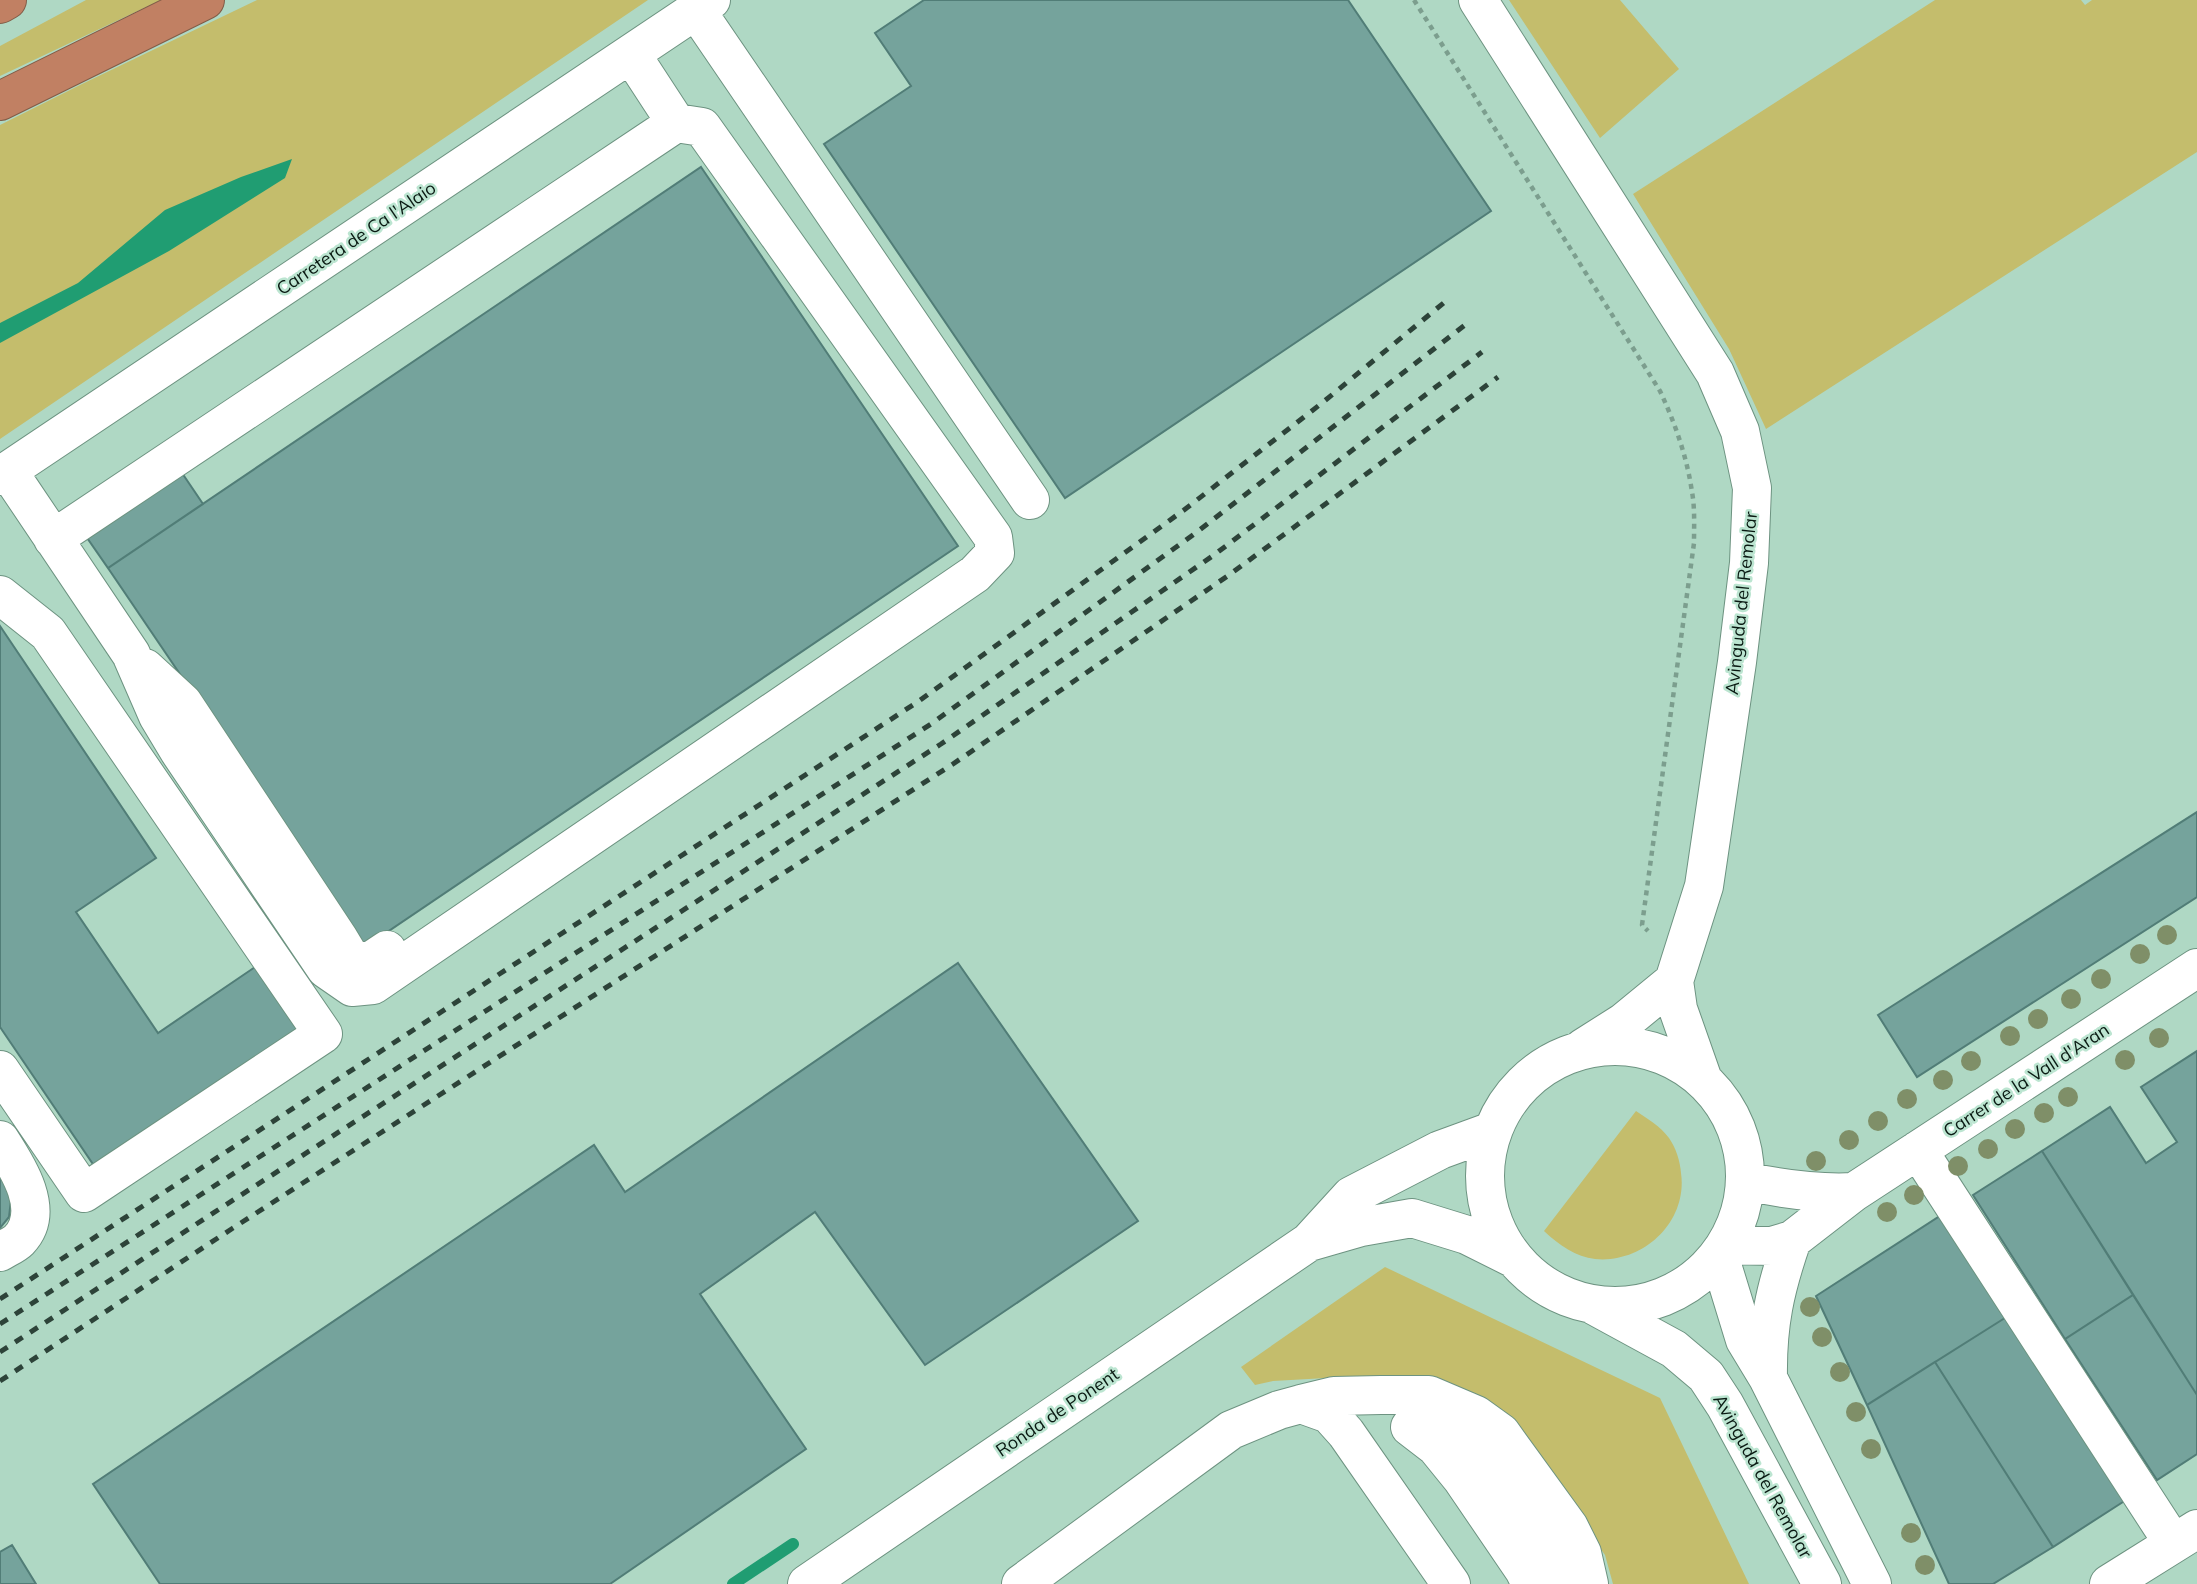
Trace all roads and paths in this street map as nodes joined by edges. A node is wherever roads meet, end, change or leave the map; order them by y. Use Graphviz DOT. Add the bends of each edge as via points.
graph roads {
  1 [pos="7,0"];
  2 [pos="205,0"];
  3 [pos="1414,0"];
  4 [pos="1478,0"];
  5 [pos="0,4"];
  6 [pos="704,5"];
  7 [pos="631,54"];
  8 [pos="0,100"];
  9 [pos="676,123"];
  10 [pos="4,474"];
  11 [pos="1030,500"];
  12 [pos="53,539"];
  13 [pos="0,595"];
  14 [pos="1656,937"];
  15 [pos="2197,968"];
  16 [pos="1674,981"];
  17 [pos="1581,1050"];
  18 [pos="0,1070"];
  19 [pos="1703,1080"];
  20 [pos="1492,1131"];
  21 [pos="0,1140"];
  22 [pos="1918,1150"];
  23 [pos="1745,1181"];
  24 [pos="1854,1192"];
  25 [pos="1792,1240"];
  26 [pos="1309,1242"];
  27 [pos="1724,1250"];
  28 [pos="0,1252"];
  29 [pos="1513,1258"];
  30 [pos="1593,1305"];
  31 [pos="1768,1378"];
  32 [pos="1301,1404"];
  33 [pos="2185,1536"];
  34 [pos="807,1584"];
  35 [pos="1021,1584"];
  36 [pos="1451,1584"];
  37 [pos="1531,1584"];
  38 [pos="1562,1584"];
  39 [pos="1589,1584"];
  40 [pos="1822,1584"];
  41 [pos="1871,1584"];
  42 [pos="2109,1584"];
  1 -- 5 [label="highway"];
  2 -- 8 [label="highway"];
  3 -- 14 [label="path" via="1660,391 1685,460 1693,494 1694,542 1642,925"];
  4 -- 16 [label="street, Avinguda del Remolar" via="1715,373 1740,431 1752,488 1749,563 1704,886"];
  6 -- 7 [label="street, Carretera de Ca l'Alaio"];
  6 -- 11 [label="street"];
  7 -- 9 [label="street"];
  7 -- 10 [label="street, Carretera de Ca l'Alaio"];
  9 -- 12 [label="street"];
  9 -- 12 [label="street" via="702,127 993,537 995,553 975,574 373,985 352,987 326,969 179,751 131,654"];
  10 -- 12 [label="street"];
  13 -- 18 [label="street" via="48,634 323,1034 84,1193"];
  15 -- 22 [label="street, Carrer de la Vall d'Aran"];
  16 -- 17 [label="street"];
  16 -- 19 [label="street, Avinguda del Remolar" via="1678,1009"];
  17 -- 19 [label="street" via="1625,1046 1667,1056"];
  17 -- 20 [label="street" via="1543,1067 1512,1095"];
  19 -- 23 [label="street" via="1724,1106 1739,1137"];
  20 -- 26 [label="street, Ronda de Ponent" via="1440,1150 1351,1196"];
  20 -- 29 [label="street" via="1483,1175 1491,1219"];
  21 -- 28 [label="street" via="18,1166 29,1195 29,1220 19,1239"];
  22 -- 24 [label="street, Carrer de la Vall d'Aran"];
  22 -- 33 [label="street"];
  23 -- 24 [label="street" via="1787,1190"];
  23 -- 27 [label="street" via="1741,1215"];
  24 -- 25 [label="street, Carrer de la Vall d'Aran"];
  25 -- 27 [label="street, Carrer de la Vall d'Aran"];
  25 -- 31 [label="street" via="1777,1282 1767,1344"];
  26 -- 29 [label="street, Ronda de Ponent" via="1412,1218 1467,1235"];
  26 -- 34 [label="street, Ronda de Ponent"];
  27 -- 30 [label="street" via="1675,1291 1636,1304"];
  27 -- 31 [label="street" via="1745,1340"];
  29 -- 30 [label="street" via="1536,1280 1563,1296"];
  30 -- 40 [label="street, Avinguda del Remolar" via="1674,1349 1706,1376"];
  31 -- 41 [label="street"];
  32 -- 35 [label="street" via="1231,1430"];
  32 -- 36 [label="street" via="1329,1414 1346,1433"];
  32 -- 37 [label="street" via="1376,1411 1404,1423 1436,1447"];
  32 -- 38 [label="street" via="1365,1402 1398,1407 1469,1443 1490,1463 1541,1538"];
  32 -- 39 [label="street" via="1334,1396 1429,1395 1476,1415 1501,1433 1569,1527 1582,1553"];
  33 -- 42 [label="street"];
}
